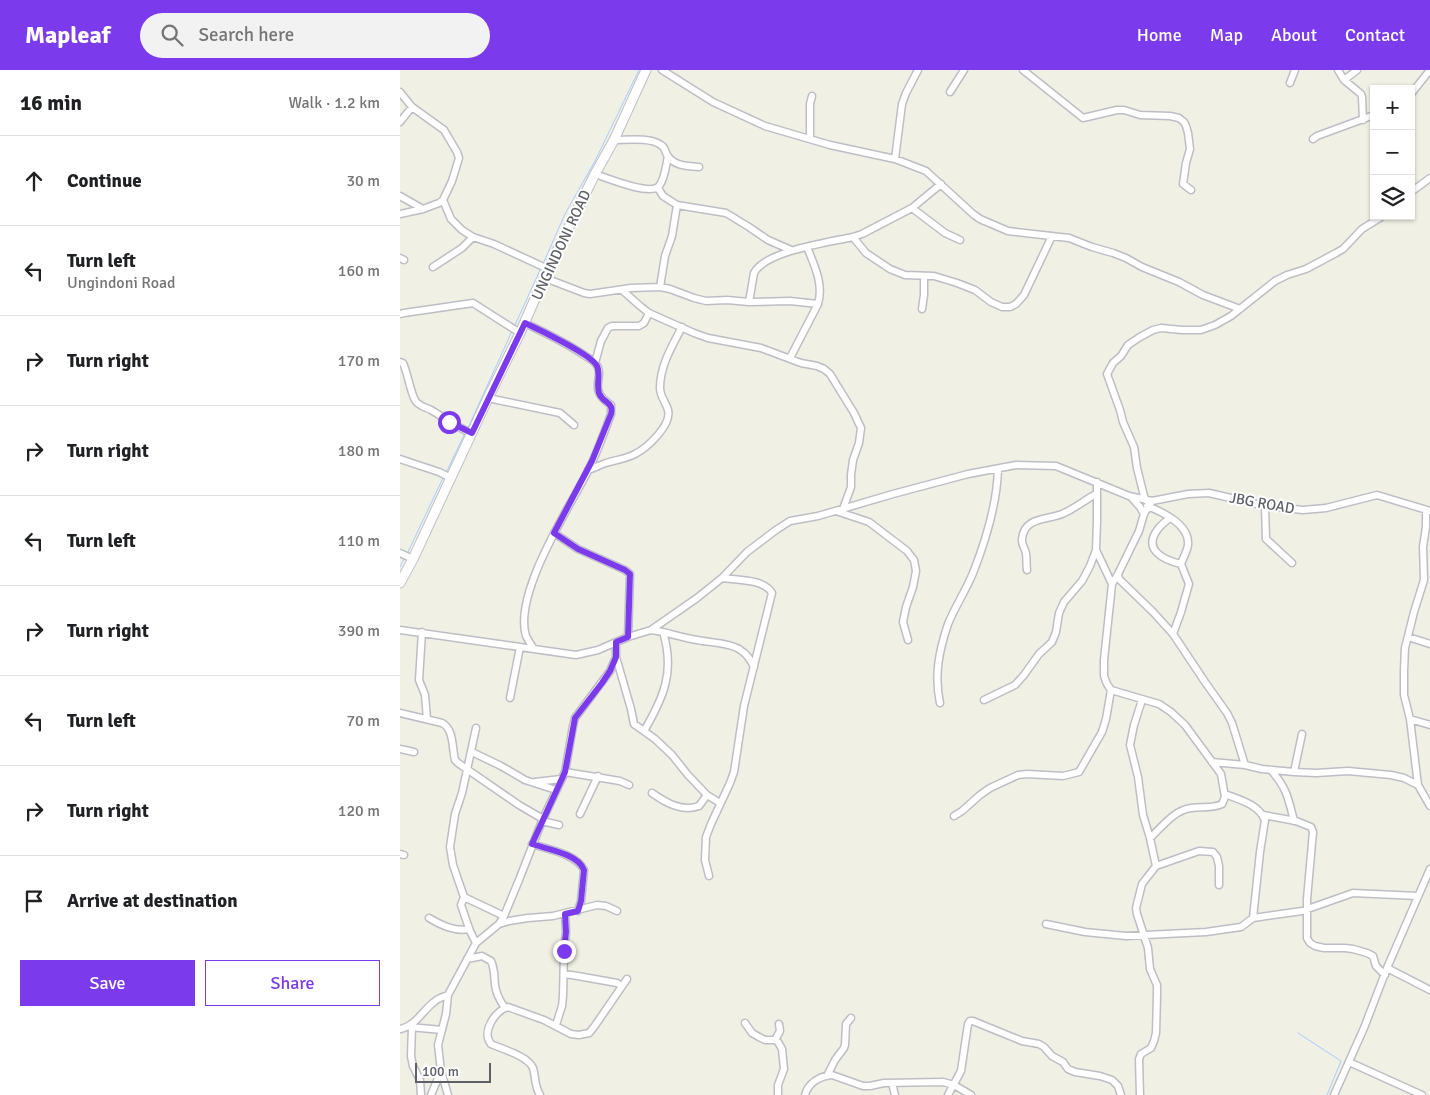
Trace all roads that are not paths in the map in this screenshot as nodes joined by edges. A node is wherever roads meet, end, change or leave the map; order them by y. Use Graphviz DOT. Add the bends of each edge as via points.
graph roads {
  1 [pos="662,70"];
  2 [pos="918,70"];
  3 [pos="964,70"];
  4 [pos="1023,70"];
  5 [pos="1296,70"];
  6 [pos="1338,70"];
  7 [pos="1357,70"];
  8 [pos="1430,70"];
  9 [pos="645,71"];
  10 [pos="1344,80"];
  11 [pos="1290,83"];
  12 [pos="1415,89"];
  13 [pos="400,92"];
  14 [pos="950,92"];
  15 [pos="812,96"];
  16 [pos="412,107"];
  17 [pos="1370,117"];
  18 [pos="1363,120"];
  19 [pos="400,122"];
  20 [pos="810,139"];
  21 [pos="1313,139"];
  22 [pos="614,140"];
  23 [pos="896,148"];
  24 [pos="668,156"];
  25 [pos="895,159"];
  26 [pos="907,163"];
  27 [pos="699,167"];
  28 [pos="595,174"];
  29 [pos="1430,178"];
  30 [pos="941,184"];
  31 [pos="658,188"];
  32 [pos="1415,189"];
  33 [pos="1191,190"];
  34 [pos="400,196"];
  35 [pos="443,200"];
  36 [pos="677,205"];
  37 [pos="912,208"];
  38 [pos="423,209"];
  39 [pos="400,214"];
  40 [pos="1377,220"];
  41 [pos="1052,236"];
  42 [pos="473,237"];
  43 [pos="853,237"];
  44 [pos="960,240"];
  45 [pos="807,247"];
  46 [pos="791,250"];
  47 [pos="433,267"];
  48 [pos="547,274"];
  49 [pos="924,276"];
  50 [pos="660,287"];
  51 [pos="622,290"];
  52 [pos="749,302"];
  53 [pos="818,304"];
  54 [pos="922,309"];
  55 [pos="1240,309"];
  56 [pos="649,313"];
  57 [pos="400,314"];
  58 [pos="525,323"];
  59 [pos="682,327"];
  60 [pos="520,333"];
  61 [pos="790,358"];
  62 [pos="400,362"];
  63 [pos="595,363"];
  64 [pos="488,398"];
  65 [pos="574,425"];
  66 [pos="472,433"];
  67 [pos="400,459"];
  68 [pos="998,469"];
  69 [pos="588,470"];
  70 [pos="451,478"];
  71 [pos="1096,482"];
  72 [pos="1096,494"];
  73 [pos="1129,496"];
  74 [pos="1148,502"];
  75 [pos="1264,506"];
  76 [pos="839,510"];
  77 [pos="1428,511"];
  78 [pos="1144,514"];
  79 [pos="1170,518"];
  80 [pos="554,533"];
  81 [pos="1096,550"];
  82 [pos="400,553"];
  83 [pos="413,559"];
  84 [pos="1292,563"];
  85 [pos="1181,564"];
  86 [pos="1027,570"];
  87 [pos="1118,574"];
  88 [pos="722,578"];
  89 [pos="400,582"];
  90 [pos="1112,584"];
  91 [pos="400,630"];
  92 [pos="651,630"];
  93 [pos="422,632"];
  94 [pos="663,632"];
  95 [pos="1173,634"];
  96 [pos="628,637"];
  97 [pos="1408,637"];
  98 [pos="908,640"];
  99 [pos="616,642"];
  100 [pos="1430,644"];
  101 [pos="520,647"];
  102 [pos="534,649"];
  103 [pos="616,657"];
  104 [pos="754,667"];
  105 [pos="1111,690"];
  106 [pos="510,698"];
  107 [pos="984,700"];
  108 [pos="1142,700"];
  109 [pos="940,703"];
  110 [pos="400,713"];
  111 [pos="427,719"];
  112 [pos="1410,719"];
  113 [pos="1430,726"];
  114 [pos="476,728"];
  115 [pos="644,731"];
  116 [pos="1302,734"];
  117 [pos="400,749"];
  118 [pos="414,752"];
  119 [pos="472,752"];
  120 [pos="1212,762"];
  121 [pos="1245,765"];
  122 [pos="1271,770"];
  123 [pos="468,771"];
  124 [pos="565,772"];
  125 [pos="1294,772"];
  126 [pos="598,776"];
  127 [pos="562,779"];
  128 [pos="530,782"];
  129 [pos="629,785"];
  130 [pos="1418,785"];
  131 [pos="556,790"];
  132 [pos="652,794"];
  133 [pos="1225,794"];
  134 [pos="708,796"];
  135 [pos="720,803"];
  136 [pos="1430,806"];
  137 [pos="580,814"];
  138 [pos="1263,815"];
  139 [pos="954,816"];
  140 [pos="542,820"];
  141 [pos="1294,820"];
  142 [pos="559,825"];
  143 [pos="1150,838"];
  144 [pos="532,844"];
  145 [pos="1156,866"];
  146 [pos="1430,869"];
  147 [pos="710,876"];
  148 [pos="1219,885"];
  149 [pos="1423,885"];
  150 [pos="1430,888"];
  151 [pos="464,896"];
  152 [pos="1418,896"];
  153 [pos="1307,909"];
  154 [pos="617,910"];
  155 [pos="578,911"];
  156 [pos="565,914"];
  157 [pos="504,916"];
  158 [pos="429,918"];
  159 [pos="1253,918"];
  160 [pos="499,924"];
  161 [pos="1046,924"];
  162 [pos="469,929"];
  163 [pos="1145,936"];
  164 [pos="476,942"];
  165 [pos="467,959"];
  166 [pos="1386,971"];
  167 [pos="564,974"];
  168 [pos="627,979"];
  169 [pos="622,986"];
  170 [pos="1430,990"];
  171 [pos="448,995"];
  172 [pos="505,1008"];
  173 [pos="851,1018"];
  174 [pos="745,1023"];
  175 [pos="779,1024"];
  176 [pos="556,1026"];
  177 [pos="410,1027"];
  178 [pos="400,1029"];
  179 [pos="442,1030"];
  180 [pos="775,1040"];
  181 [pos="1349,1062"];
  182 [pos="441,1071"];
  183 [pos="827,1076"];
  184 [pos="892,1083"];
  185 [pos="954,1085"];
  186 [pos="1405,1087"];
  187 [pos="430,1094"];
  188 [pos="422,1095"];
  189 [pos="448,1095"];
  190 [pos="540,1095"];
  191 [pos="778,1095"];
  192 [pos="805,1095"];
  193 [pos="895,1095"];
  194 [pos="948,1095"];
  195 [pos="971,1095"];
  196 [pos="1121,1095"];
  197 [pos="1140,1095"];
  198 [pos="1334,1095"];
  199 [pos="1402,1095"];
  200 [pos="1422,1095"];
  1 -- 20 [label="street" via="735,113"];
  2 -- 23 [label="street" via="904,98"];
  3 -- 14 [label="street"];
  4 -- 33 [label="street" via="1083,118 1124,110 1140,115 1175,116 1182,120 1190,149 1183,184"];
  5 -- 11 [label="street"];
  6 -- 10 [label="street"];
  7 -- 10 [label="street"];
  8 -- 12 [label="street"];
  9 -- 22 [label="main road, UNGINDONI ROAD"];
  10 -- 18 [label="street" via="1362,96"];
  13 -- 16 [label="street"];
  15 -- 20 [label="street"];
  16 -- 19 [label="street"];
  16 -- 35 [label="street" via="444,130 457,152 452,181"];
  17 -- 18 [label="street"];
  18 -- 21 [label="street"];
  20 -- 25 [label="street"];
  22 -- 24 [label="street" via="650,141 664,147"];
  22 -- 28 [label="main road, UNGINDONI ROAD"];
  23 -- 25 [label="street"];
  23 -- 26 [label="street"];
  24 -- 27 [label="street" via="678,165"];
  24 -- 31 [label="street"];
  25 -- 26 [label="street"];
  26 -- 30 [label="street" via="926,170"];
  28 -- 31 [label="street" via="628,186"];
  28 -- 48 [label="main road, UNGINDONI ROAD"];
  29 -- 32 [label="street"];
  30 -- 37 [label="street"];
  30 -- 41 [label="street" via="973,214 988,223 1008,231"];
  31 -- 36 [label="street"];
  34 -- 38 [label="street"];
  35 -- 38 [label="street"];
  35 -- 42 [label="street" via="451,219"];
  36 -- 46 [label="street" via="726,213 768,240"];
  36 -- 50 [label="street"];
  37 -- 43 [label="street"];
  37 -- 44 [label="street"];
  38 -- 39 [label="street"];
  40 -- 55 [label="street" via="1336,253 1275,281"];
  41 -- 49 [label="street" via="1024,295 1010,307 1002,307 967,286"];
  41 -- 55 [label="street" via="1070,238 1126,258 1142,268"];
  42 -- 47 [label="street"];
  42 -- 48 [label="street" via="494,244"];
  43 -- 45 [label="street"];
  43 -- 49 [label="street" via="883,266 905,275"];
  45 -- 46 [label="street"];
  45 -- 53 [label="street" via="819,281"];
  46 -- 52 [label="street" via="756,269"];
  48 -- 51 [label="street" via="584,293"];
  48 -- 58 [label="main road, UNGINDONI ROAD"];
  49 -- 54 [label="street"];
  50 -- 51 [label="street"];
  50 -- 52 [label="street" via="706,301"];
  51 -- 56 [label="street"];
  52 -- 53 [label="street"];
  53 -- 61 [label="street"];
  55 -- 74 [label="street" via="1216,325 1201,330 1153,330 1128,345 1109,368 1108,378 1134,447"];
  56 -- 59 [label="street"];
  56 -- 63 [label="street" via="639,326 608,328"];
  57 -- 60 [label="street" via="473,303"];
  58 -- 60 [label="main road, UNGINDONI ROAD"];
  58 -- 63 [label="street"];
  59 -- 61 [label="street" via="708,338 761,348"];
  59 -- 69 [label="street" via="664,366 660,388 668,414 659,433 634,455"];
  60 -- 64 [label="main road, UNGINDONI ROAD"];
  61 -- 76 [label="street" via="830,374 861,428 853,460 851,487"];
  62 -- 66 [label="street" via="416,403"];
  63 -- 69 [label="street" via="599,371 599,392 612,409"];
  64 -- 65 [label="street" via="560,413"];
  64 -- 66 [label="main road, UNGINDONI ROAD"];
  66 -- 70 [label="main road, UNGINDONI ROAD"];
  67 -- 70 [label="street"];
  68 -- 71 [label="street" via="1016,465 1056,466"];
  68 -- 76 [label="street" via="968,474"];
  68 -- 109 [label="street" via="986,536 973,574 949,624 937,664"];
  69 -- 80 [label="street"];
  70 -- 83 [label="main road, UNGINDONI ROAD"];
  71 -- 72 [label="street"];
  71 -- 73 [label="street"];
  72 -- 81 [label="street"];
  72 -- 86 [label="street" via="1062,514 1036,520 1024,530 1022,545 1026,552"];
  73 -- 74 [label="street"];
  73 -- 78 [label="street"];
  74 -- 75 [label="street, JBG ROAD" via="1209,493"];
  74 -- 78 [label="street"];
  74 -- 79 [label="street"];
  75 -- 77 [label="street, JBG ROAD" via="1303,510 1326,508 1377,495"];
  75 -- 84 [label="street" via="1266,539"];
  76 -- 88 [label="street" via="790,521 747,552"];
  76 -- 98 [label="street" via="869,522 914,560 916,571 903,622"];
  77 -- 97 [label="street" via="1423,547 1424,580"];
  78 -- 87 [label="street"];
  79 -- 85 [label="street" via="1187,537"];
  79 -- 85 [label="street" via="1158,529 1152,544 1166,560"];
  80 -- 96 [label="street" via="578,549 630,574"];
  80 -- 102 [label="street" via="540,564 526,611 526,636"];
  81 -- 90 [label="street"];
  81 -- 107 [label="street" via="1082,581 1064,602 1052,642 1015,685"];
  82 -- 83 [label="street"];
  83 -- 89 [label="main road, UNGINDONI ROAD"];
  85 -- 95 [label="street" via="1189,584"];
  87 -- 90 [label="street"];
  87 -- 95 [label="street"];
  88 -- 92 [label="street"];
  88 -- 104 [label="street" via="761,584 772,593"];
  90 -- 105 [label="street" via="1104,660 1104,676"];
  91 -- 93 [label="street"];
  92 -- 94 [label="street"];
  92 -- 96 [label="street"];
  93 -- 101 [label="street"];
  93 -- 111 [label="street" via="419,680"];
  94 -- 104 [label="street" via="738,648 749,656"];
  94 -- 115 [label="street" via="668,646 665,688"];
  95 -- 121 [label="street" via="1227,713"];
  96 -- 99 [label="street"];
  97 -- 100 [label="street"];
  97 -- 112 [label="street" via="1404,695"];
  99 -- 102 [label="street" via="576,654"];
  99 -- 103 [label="street"];
  101 -- 102 [label="street"];
  101 -- 106 [label="street"];
  103 -- 115 [label="street" via="634,724"];
  103 -- 124 [label="street" via="602,683 575,718"];
  104 -- 135 [label="street" via="734,772"];
  105 -- 108 [label="street"];
  105 -- 139 [label="street" via="1102,732 1079,772 1063,776 1018,775 990,788"];
  108 -- 120 [label="street" via="1159,704 1171,712 1185,725"];
  108 -- 143 [label="street" via="1130,746"];
  110 -- 111 [label="street"];
  111 -- 123 [label="street" via="446,725 455,760"];
  112 -- 113 [label="street"];
  112 -- 130 [label="street"];
  114 -- 119 [label="street"];
  115 -- 134 [label="street" via="672,755"];
  116 -- 125 [label="street"];
  117 -- 118 [label="street"];
  119 -- 123 [label="street"];
  119 -- 128 [label="street"];
  120 -- 121 [label="street"];
  120 -- 133 [label="street" via="1221,774"];
  121 -- 122 [label="street"];
  122 -- 125 [label="street"];
  122 -- 141 [label="street" via="1283,784"];
  123 -- 140 [label="street"];
  123 -- 151 [label="street" via="455,814 450,847"];
  124 -- 126 [label="street"];
  124 -- 127 [label="street"];
  125 -- 130 [label="street" via="1377,773 1404,778"];
  126 -- 129 [label="street"];
  126 -- 137 [label="street"];
  127 -- 128 [label="street"];
  127 -- 131 [label="street"];
  128 -- 131 [label="street"];
  130 -- 136 [label="street"];
  131 -- 140 [label="street"];
  132 -- 134 [label="street" via="673,806 688,808 699,806"];
  133 -- 138 [label="street" via="1249,804"];
  133 -- 143 [label="street" via="1219,806 1184,809"];
  134 -- 135 [label="street"];
  135 -- 147 [label="street" via="706,837 705,860"];
  138 -- 141 [label="street"];
  138 -- 159 [label="street" via="1265,824"];
  140 -- 142 [label="street"];
  140 -- 144 [label="street"];
  141 -- 153 [label="street" via="1313,832"];
  143 -- 145 [label="street"];
  144 -- 155 [label="street" via="572,858 583,867"];
  144 -- 157 [label="street"];
  145 -- 148 [label="street" via="1199,851 1213,852 1218,857"];
  145 -- 163 [label="street" via="1142,884 1136,908"];
  146 -- 149 [label="street"];
  149 -- 150 [label="street"];
  149 -- 152 [label="street"];
  151 -- 157 [label="street"];
  151 -- 162 [label="street" via="461,905"];
  152 -- 153 [label="street" via="1353,893"];
  152 -- 166 [label="street"];
  153 -- 159 [label="street"];
  153 -- 166 [label="street" via="1306,932 1310,943 1324,948 1367,953 1373,956 1376,966"];
  154 -- 155 [label="street" via="597,905"];
  155 -- 156 [label="street"];
  156 -- 160 [label="street"];
  156 -- 167 [label="street"];
  157 -- 160 [label="street"];
  158 -- 162 [label="street" via="454,929"];
  159 -- 163 [label="street" via="1241,927 1221,931"];
  160 -- 164 [label="street"];
  161 -- 163 [label="street" via="1110,935"];
  162 -- 164 [label="street"];
  163 -- 197 [label="street" via="1156,985 1156,1033 1150,1048 1139,1059"];
  164 -- 165 [label="street"];
  165 -- 171 [label="street"];
  165 -- 172 [label="street" via="482,956 491,961 495,988"];
  166 -- 170 [label="street"];
  166 -- 181 [label="street"];
  167 -- 169 [label="street"];
  167 -- 176 [label="street" via="562,1006"];
  168 -- 169 [label="street"];
  169 -- 176 [label="street" via="589,1033 571,1034"];
  171 -- 177 [label="street" via="434,1001"];
  171 -- 179 [label="street"];
  172 -- 176 [label="street"];
  172 -- 190 [label="street" via="488,1030 488,1039 491,1044 531,1064"];
  173 -- 183 [label="street" via="846,1024 844,1048"];
  174 -- 180 [label="street" via="759,1037"];
  175 -- 180 [label="street" via="780,1031"];
  177 -- 178 [label="street"];
  177 -- 179 [label="street"];
  177 -- 188 [label="street" via="411,1056"];
  179 -- 182 [label="street" via="438,1045"];
  180 -- 191 [label="street" via="782,1049 784,1069"];
  181 -- 186 [label="street"];
  181 -- 198 [label="street"];
  182 -- 187 [label="street"];
  182 -- 189 [label="street"];
  183 -- 184 [label="street" via="863,1086"];
  183 -- 192 [label="street" via="811,1084"];
  184 -- 185 [label="street"];
  184 -- 193 [label="street"];
  185 -- 194 [label="street"];
  185 -- 195 [label="street"];
  185 -- 196 [label="street" via="963,1065 968,1024 973,1021 1022,1041 1039,1044 1075,1072 1112,1080"];
  186 -- 199 [label="street"];
  186 -- 200 [label="street"];
}
